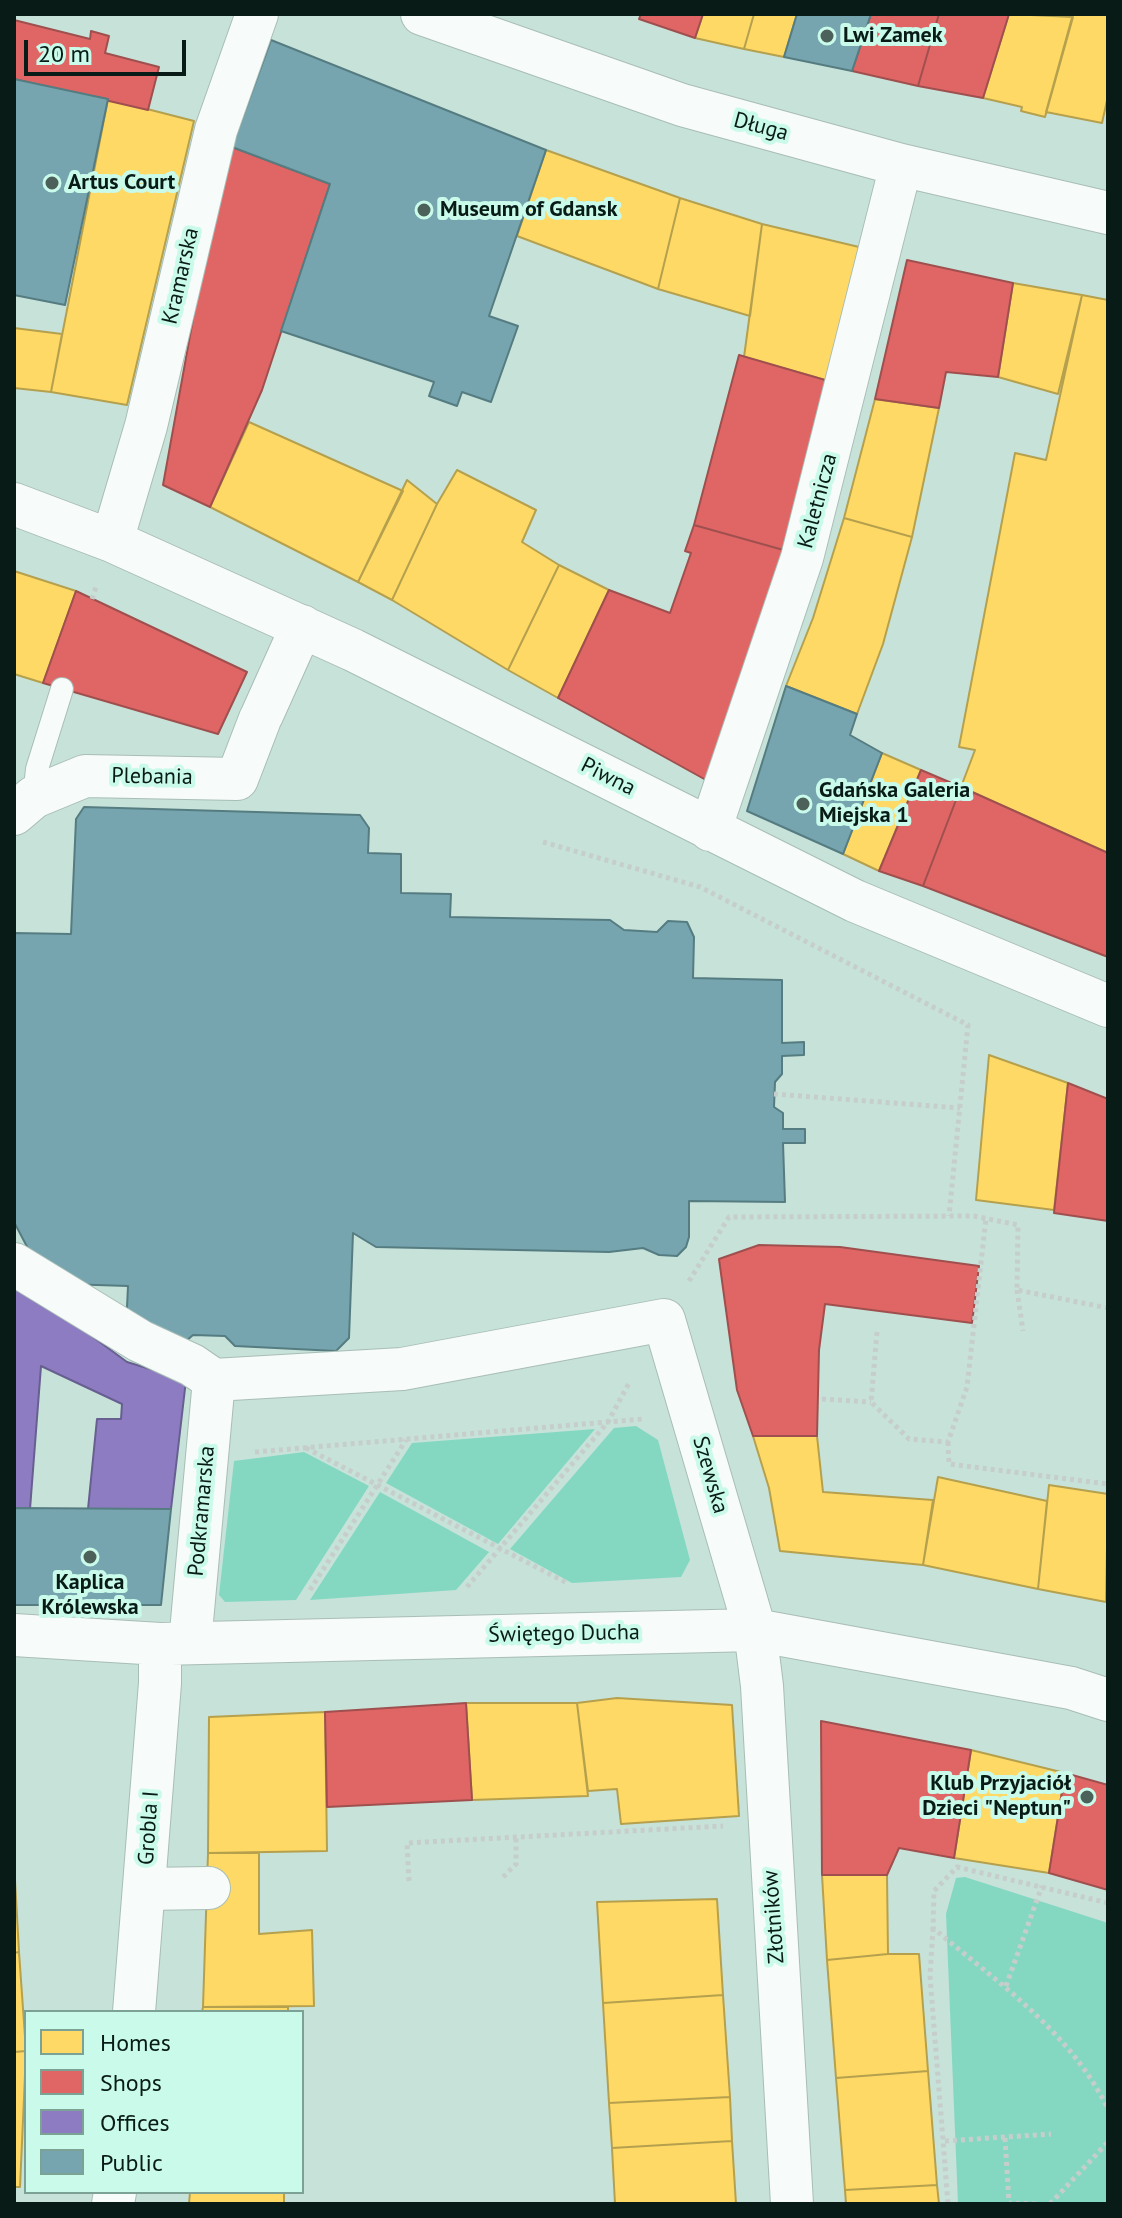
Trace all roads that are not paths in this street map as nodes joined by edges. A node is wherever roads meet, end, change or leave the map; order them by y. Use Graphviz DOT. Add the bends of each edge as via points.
graph roads {
  1 [pos="257,14"];
  2 [pos="422,14"];
  3 [pos="901,165"];
  4 [pos="1108,213"];
  5 [pos="14,504"];
  6 [pos="112,541"];
  7 [pos="302,626"];
  8 [pos="62,689"];
  9 [pos="24,806"];
  10 [pos="710,830"];
  11 [pos="1108,1006"];
  12 [pos="14,1264"];
  13 [pos="214,1380"];
  14 [pos="755,1630"];
  15 [pos="14,1635"];
  16 [pos="175,1643"];
  17 [pos="1108,1700"];
  18 [pos="209,1888"];
  19 [pos="145,1889"];
  20 [pos="134,2010"];
  21 [pos="792,2204"];
  1 -- 6 [label="street, Kramarska" via="216,130 146,426"];
  2 -- 3 [label="street, Długa" via="682,105"];
  3 -- 4 [label="street, Długa"];
  3 -- 10 [label="street, Kaletnicza" via="802,558"];
  5 -- 6 [label="street, Piwna"];
  6 -- 7 [label="street, Piwna"];
  7 -- 9 [label="street, Plebania" via="237,779 85,776"];
  7 -- 10 [label="street, Piwna"];
  8 -- 9 [label="lane"];
  10 -- 11 [label="street, Piwna" via="855,901"];
  12 -- 13 [label="street"];
  13 -- 14 [label="street, Szewska" via="402,1369 664,1320"];
  13 -- 16 [label="street, Podkramarska"];
  14 -- 16 [label="street, Świętego Ducha"];
  14 -- 17 [label="street, Świętego Ducha" via="1071,1688"];
  14 -- 21 [label="street, Złotników"];
  15 -- 16 [label="street, Świętego Ducha"];
  16 -- 19 [label="street, Grobla I" via="160,1683"];
  18 -- 19 [label="street"];
  19 -- 20 [label="street, Grobla I"];
}
